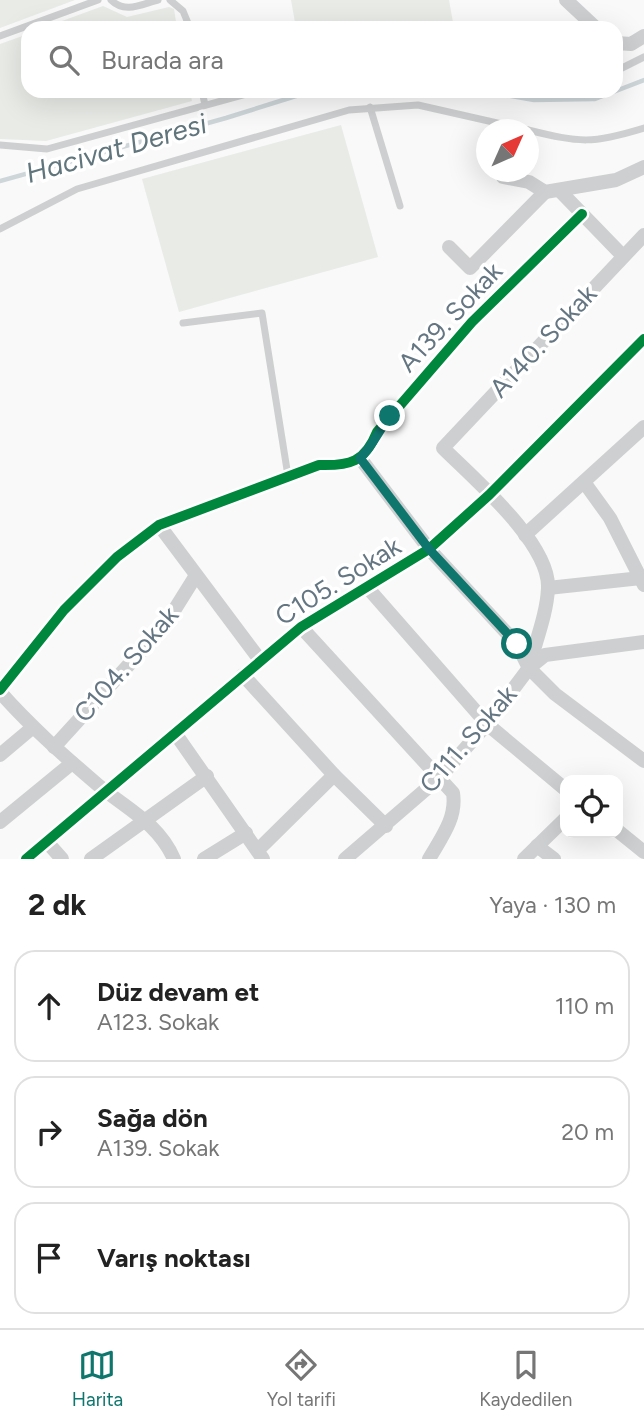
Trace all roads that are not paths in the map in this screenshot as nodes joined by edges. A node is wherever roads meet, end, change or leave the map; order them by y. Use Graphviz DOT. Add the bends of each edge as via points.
graph roads {
  1 [pos="98,0"];
  2 [pos="111,0"];
  3 [pos="158,0"];
  4 [pos="170,0"];
  5 [pos="566,0"];
  6 [pos="41,21"];
  7 [pos="187,21"];
  8 [pos="588,21"];
  9 [pos="21,28"];
  10 [pos="0,36"];
  11 [pos="644,36"];
  12 [pos="623,43"];
  13 [pos="644,57"];
  14 [pos="623,68"];
  15 [pos="204,98"];
  16 [pos="231,98"];
  17 [pos="205,105"];
  18 [pos="370,107"];
  19 [pos="480,119"];
  20 [pos="644,128"];
  21 [pos="539,133"];
  22 [pos="0,145"];
  23 [pos="644,167"];
  24 [pos="529,182"];
  25 [pos="552,191"];
  26 [pos="400,206"];
  27 [pos="582,215"];
  28 [pos="0,229"];
  29 [pos="644,235"];
  30 [pos="449,247"];
  31 [pos="623,256"];
  32 [pos="183,323"];
  33 [pos="644,339"];
  34 [pos="644,427"];
  35 [pos="360,458"];
  36 [pos="288,476"];
  37 [pos="584,482"];
  38 [pos="489,495"];
  39 [pos="159,525"];
  40 [pos="525,535"];
  41 [pos="429,549"];
  42 [pos="195,577"];
  43 [pos="643,581"];
  44 [pos="367,587"];
  45 [pos="548,588"];
  46 [pos="301,627"];
  47 [pos="644,642"];
  48 [pos="260,660"];
  49 [pos="529,667"];
  50 [pos="243,675"];
  51 [pos="0,691"];
  52 [pos="487,724"];
  53 [pos="32,728"];
  54 [pos="175,733"];
  55 [pos="54,747"];
  56 [pos="0,755"];
  57 [pos="644,761"];
  58 [pos="72,763"];
  59 [pos="334,775"];
  60 [pos="207,776"];
  61 [pos="439,778"];
  62 [pos="560,785"];
  63 [pos="106,791"];
  64 [pos="146,819"];
  65 [pos="0,822"];
  66 [pos="560,824"];
  67 [pos="386,826"];
  68 [pos="246,833"];
  69 [pos="623,835"];
  70 [pos="47,842"];
  71 [pos="537,846"];
  72 [pos="644,852"];
  73 [pos="260,854"];
  74 [pos="26,859"];
  75 [pos="62,859"];
  76 [pos="91,859"];
  77 [pos="174,859"];
  78 [pos="204,859"];
  79 [pos="345,859"];
  80 [pos="429,859"];
  81 [pos="524,859"];
  82 [pos="554,859"];
  1 -- 6 [label="lane"];
  2 -- 3 [label="lane" via="131,8"];
  4 -- 7 [label="lane"];
  5 -- 8 [label="street"];
  9 -- 10 [label="lane"];
  11 -- 12 [label="street"];
  13 -- 14 [label="lane"];
  15 -- 17 [label="lane"];
  16 -- 17 [label="lane"];
  17 -- 22 [label="lane" via="47,149"];
  18 -- 19 [label="lane" via="418,105"];
  18 -- 26 [label="lane"];
  18 -- 28 [label="lane" via="125,173 49,201"];
  20 -- 21 [label="lane" via="579,142"];
  23 -- 25 [label="street" via="616,180"];
  24 -- 25 [label="street"];
  25 -- 27 [label="street"];
  25 -- 30 [label="street" via="470,268"];
  27 -- 31 [label="street"];
  27 -- 35 [label="street, A139. Sokak" via="472,322"];
  29 -- 31 [label="street, A140. Sokak"];
  31 -- 38 [label="street, A140. Sokak" via="443,448"];
  32 -- 36 [label="lane" via="262,313"];
  33 -- 38 [label="street, C105. Sokak"];
  34 -- 37 [label="street"];
  35 -- 36 [label="street"];
  35 -- 41 [label="street"];
  36 -- 39 [label="street"];
  37 -- 40 [label="street"];
  37 -- 43 [label="street" via="610,518"];
  38 -- 40 [label="street"];
  38 -- 41 [label="street, C105. Sokak"];
  39 -- 42 [label="street"];
  39 -- 51 [label="street" via="117,557 64,610"];
  40 -- 45 [label="street" via="543,563"];
  41 -- 44 [label="street, C105. Sokak"];
  41 -- 49 [label="street" via="517,644"];
  42 -- 48 [label="street"];
  42 -- 55 [label="street, C104. Sokak" via="165,625"];
  43 -- 45 [label="street"];
  44 -- 46 [label="street, C105. Sokak"];
  44 -- 52 [label="street"];
  45 -- 49 [label="street"];
  46 -- 48 [label="street, C105. Sokak"];
  46 -- 61 [label="street"];
  47 -- 49 [label="street, C111. Sokak" via="562,651 545,655"];
  48 -- 50 [label="street, C105. Sokak"];
  49 -- 52 [label="street, C111. Sokak"];
  49 -- 57 [label="street" via="555,694"];
  50 -- 54 [label="street, C105. Sokak"];
  50 -- 59 [label="street"];
  51 -- 53 [label="street"];
  52 -- 61 [label="street, C111. Sokak"];
  52 -- 62 [label="street"];
  53 -- 55 [label="street"];
  53 -- 56 [label="street"];
  54 -- 60 [label="street"];
  54 -- 63 [label="street, C105. Sokak"];
  55 -- 58 [label="street"];
  58 -- 63 [label="street"];
  58 -- 65 [label="street"];
  59 -- 67 [label="street"];
  59 -- 73 [label="street"];
  60 -- 64 [label="street"];
  60 -- 68 [label="street"];
  61 -- 67 [label="street, C111. Sokak"];
  61 -- 80 [label="street" via="453,793 455,807"];
  63 -- 64 [label="street"];
  63 -- 70 [label="street, C105. Sokak"];
  64 -- 76 [label="street"];
  64 -- 77 [label="street"];
  66 -- 71 [label="street"];
  67 -- 79 [label="street, C111. Sokak"];
  68 -- 73 [label="street"];
  68 -- 78 [label="street"];
  69 -- 72 [label="street"];
  70 -- 74 [label="street, C105. Sokak"];
  70 -- 75 [label="street"];
  71 -- 81 [label="street"];
  71 -- 82 [label="street"];
}
